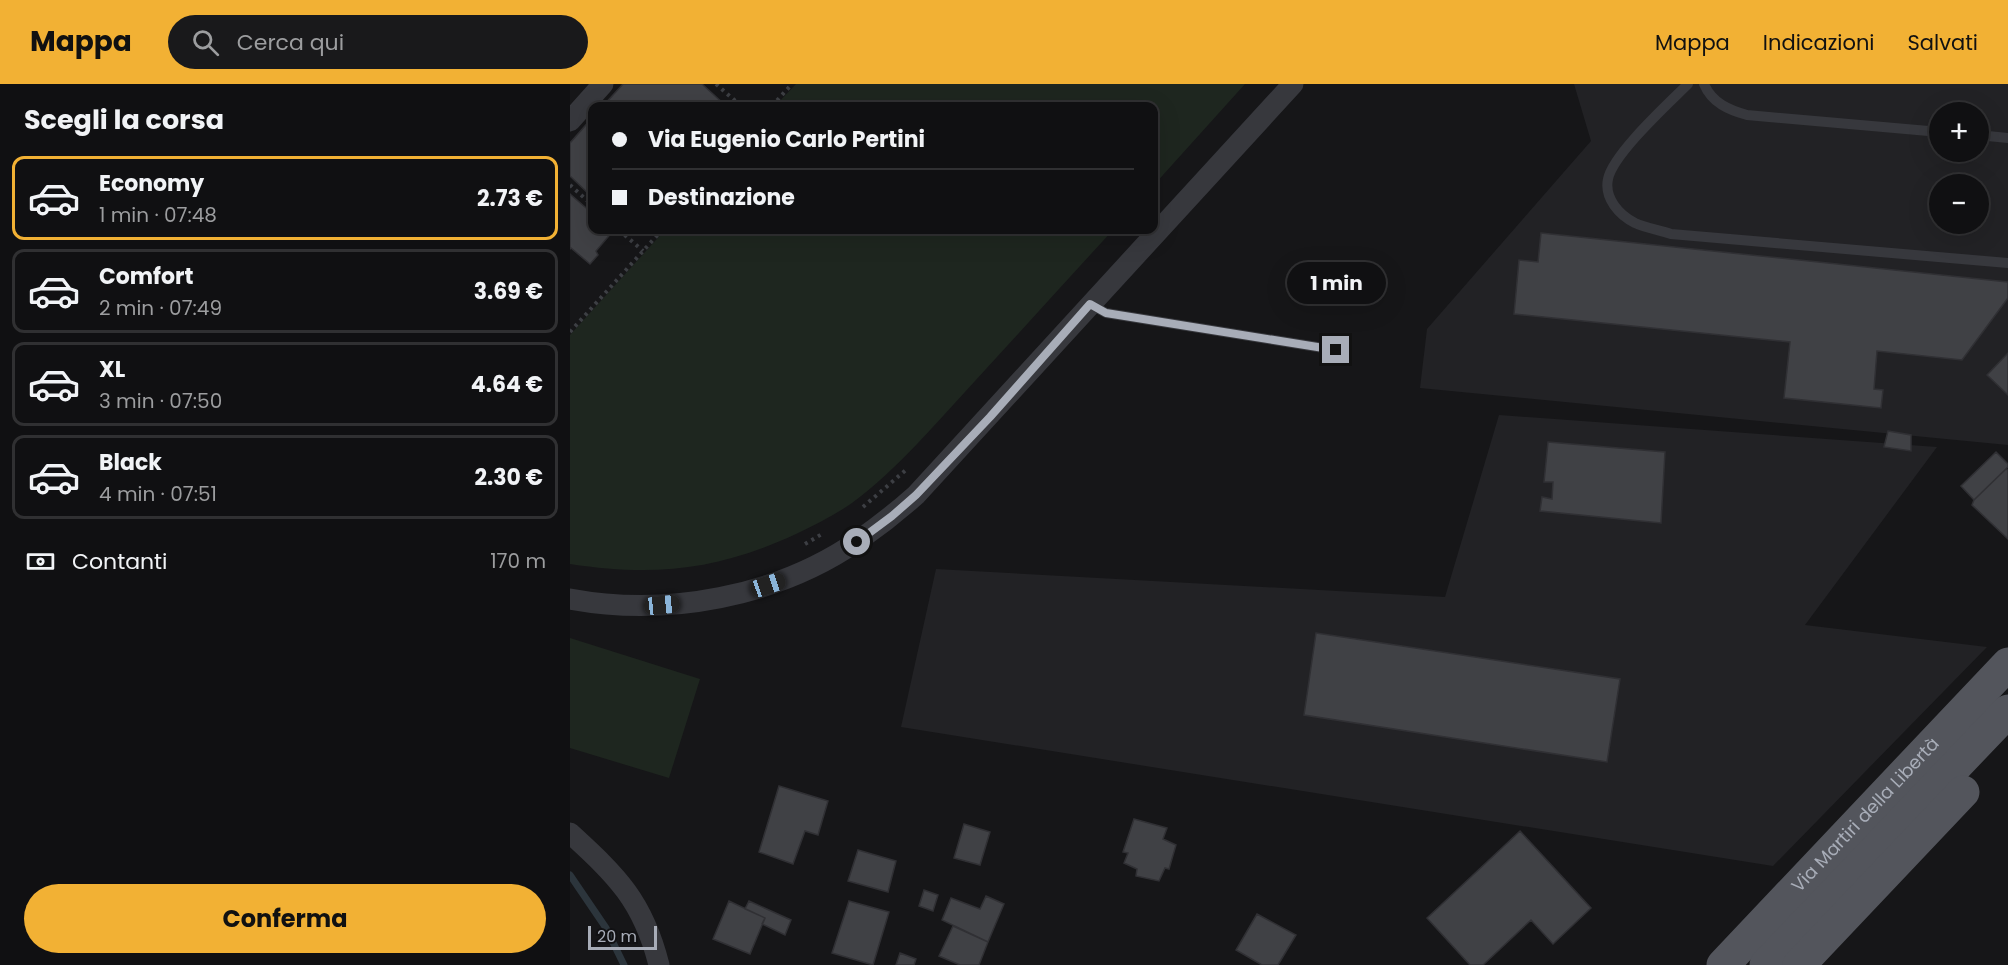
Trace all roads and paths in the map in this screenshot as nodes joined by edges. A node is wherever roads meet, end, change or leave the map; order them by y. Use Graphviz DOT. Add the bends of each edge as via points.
graph roads {
  1 [pos="603,84"];
  2 [pos="716,84"];
  3 [pos="792,84"];
  4 [pos="1293,84"];
  5 [pos="1688,84"];
  6 [pos="1704,84"];
  7 [pos="736,102"];
  8 [pos="776,102"];
  9 [pos="570,122"];
  10 [pos="1929,131"];
  11 [pos="1989,136"];
  12 [pos="2008,138"];
  13 [pos="570,185"];
  14 [pos="588,201"];
  15 [pos="1158,230"];
  16 [pos="624,234"];
  17 [pos="658,234"];
  18 [pos="1155,234"];
  19 [pos="643,251"];
  20 [pos="2008,262"];
  21 [pos="1090,304"];
  22 [pos="570,332"];
  23 [pos="1336,350"];
  24 [pos="914,463"];
  25 [pos="859,511"];
  26 [pos="826,532"];
  27 [pos="801,546"];
  28 [pos="570,599"];
  29 [pos="2008,664"];
  30 [pos="2008,711"];
  31 [pos="2008,744"];
  32 [pos="570,832"];
  33 [pos="659,965"];
  34 [pos="1723,965"];
  35 [pos="1766,965"];
  36 [pos="1799,965"];
  1 -- 9 [label="street"];
  2 -- 7 [label="path"];
  3 -- 8 [label="path"];
  4 -- 15 [label="street"];
  5 -- 20 [label="lane" via="1619,156 1608,179 1609,195 1617,210 1635,223 1671,234"];
  6 -- 10 [label="lane" via="1720,104 1748,115"];
  11 -- 12 [label="lane"];
  13 -- 14 [label="path"];
  16 -- 19 [label="path"];
  17 -- 19 [label="path"];
  18 -- 21 [label="street"];
  19 -- 22 [label="path"];
  21 -- 23 [label="lane" via="1106,313"];
  21 -- 28 [label="street" via="916,495 857,542 786,578 707,600 631,607"];
  24 -- 25 [label="path"];
  26 -- 27 [label="path"];
  29 -- 34 [label="main road, Via Martiri della Libertà"];
  30 -- 35 [label="main road, Via Martiri della Libertà"];
  31 -- 36 [label="main road"];
  32 -- 33 [label="street" via="624,886 641,913"];
}
